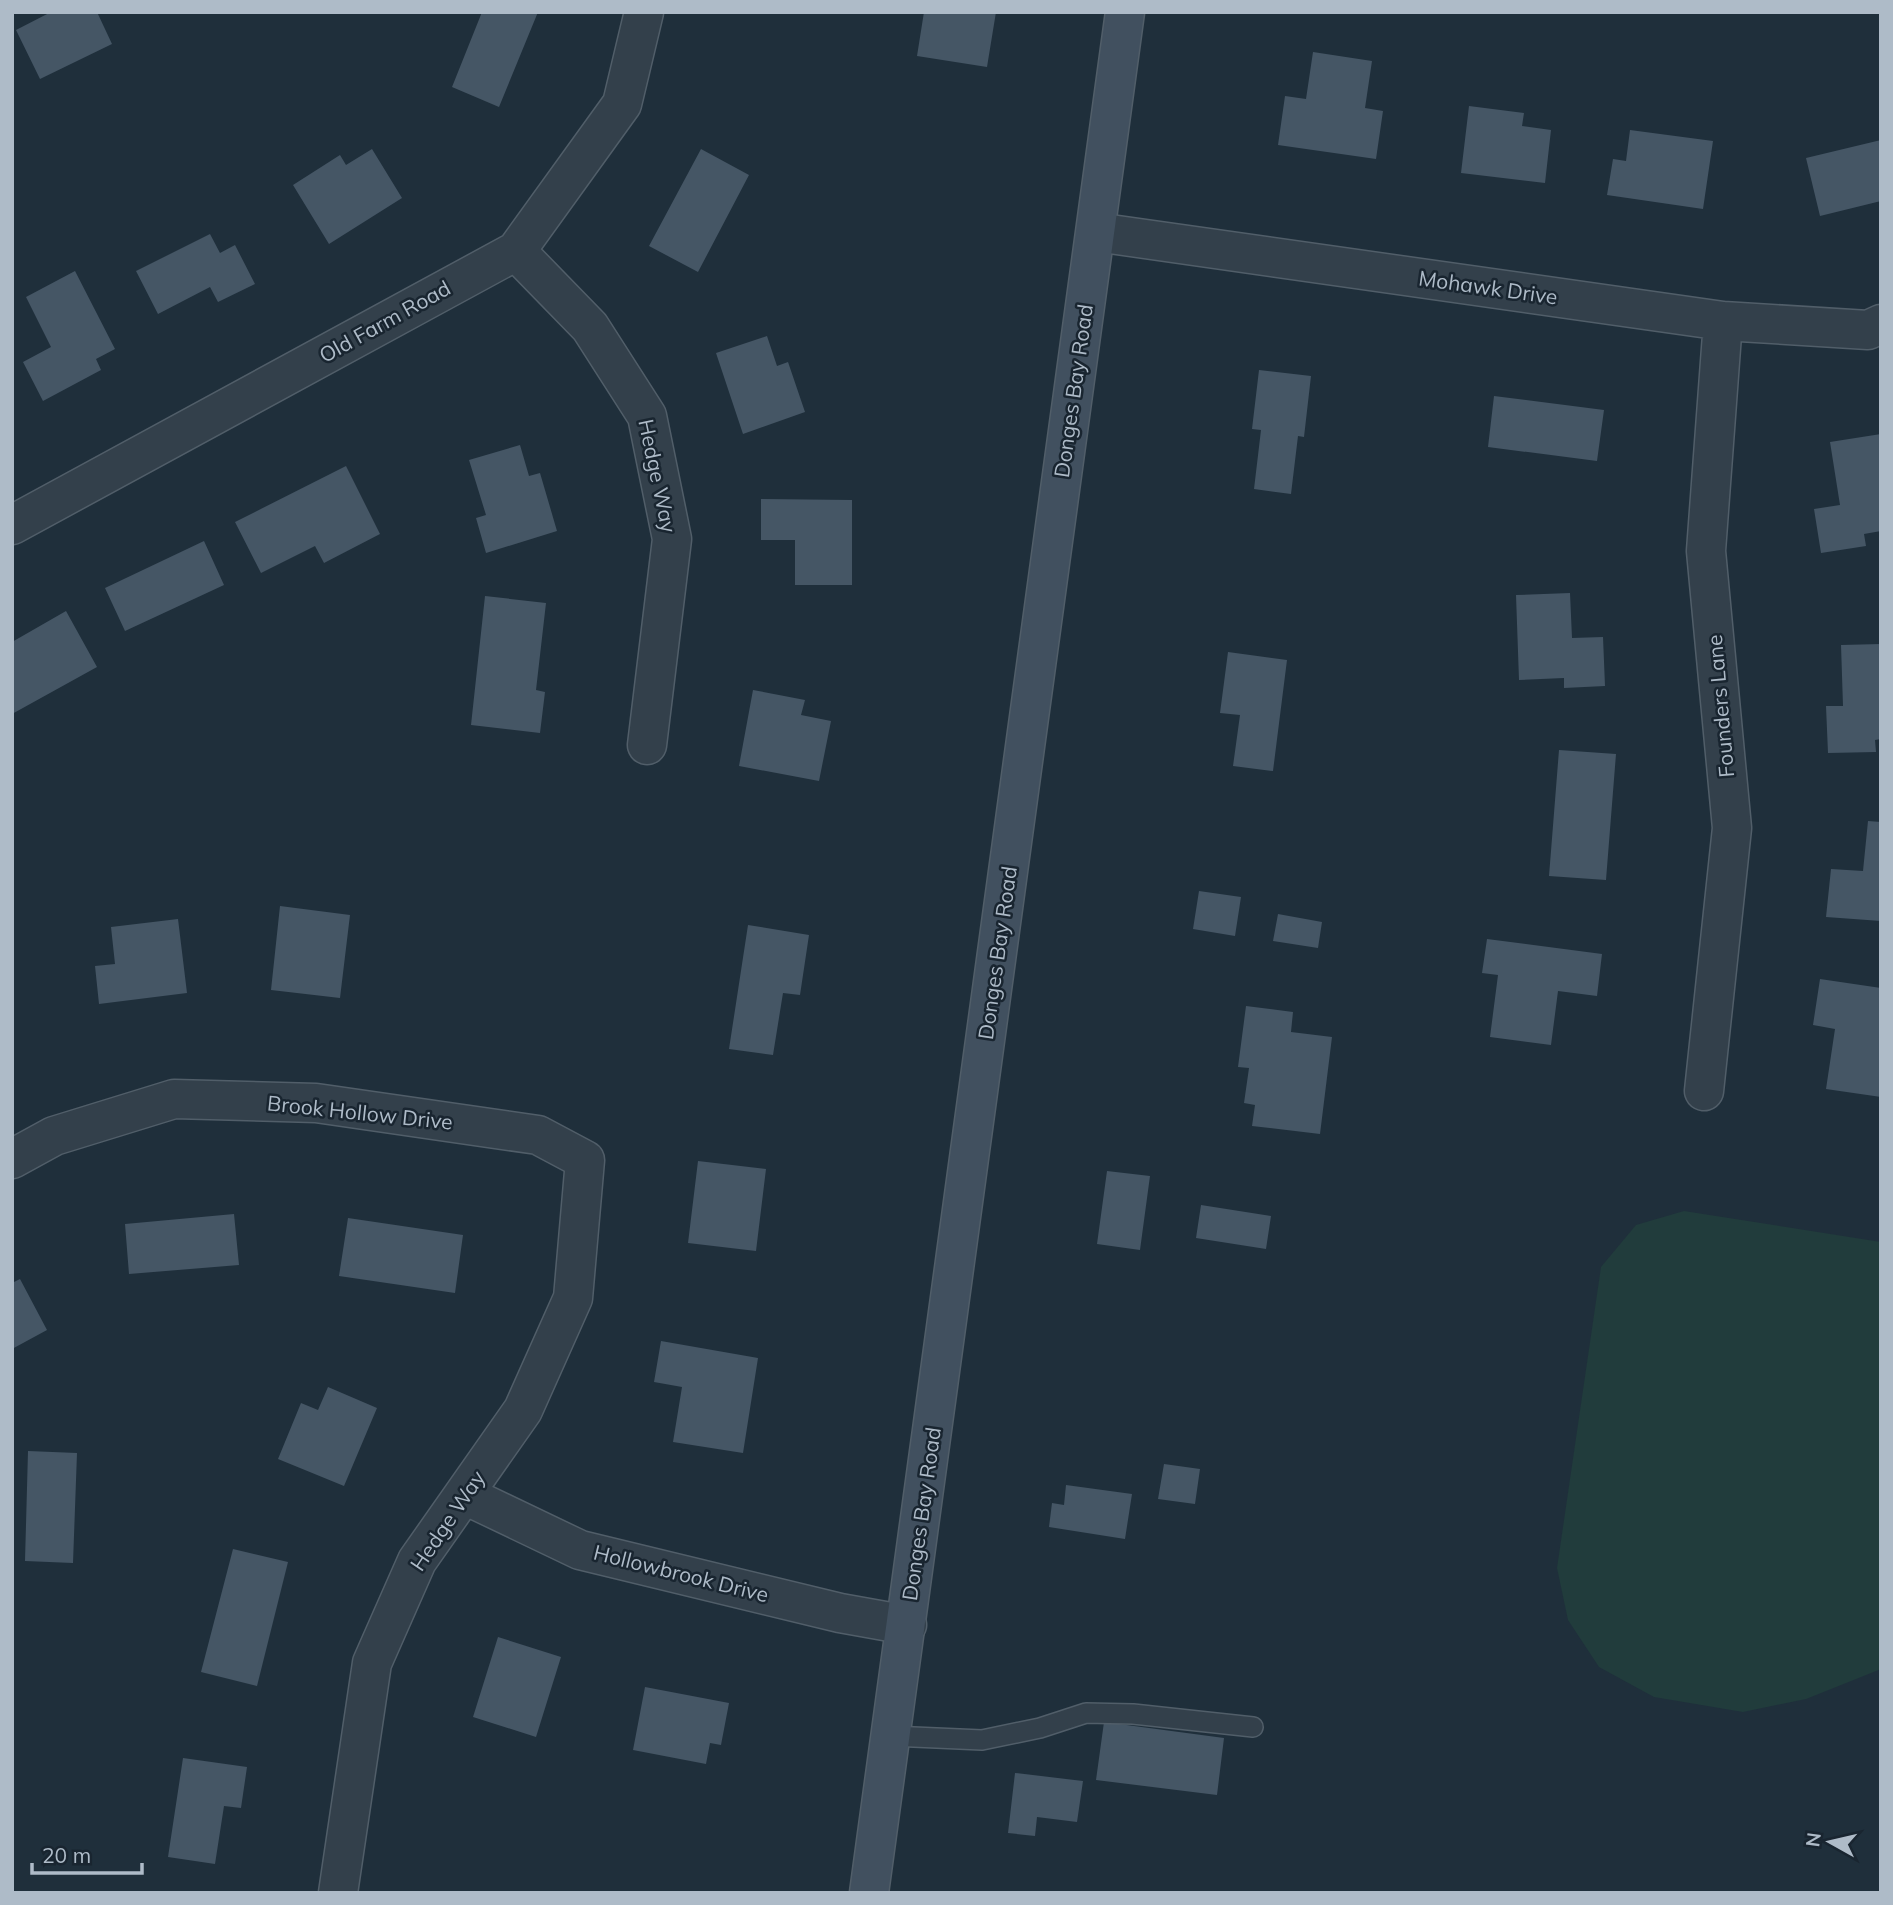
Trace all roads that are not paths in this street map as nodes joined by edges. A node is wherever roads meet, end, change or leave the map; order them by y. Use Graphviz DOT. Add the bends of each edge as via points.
graph roads {
  1 [pos="644,12"];
  2 [pos="1125,12"];
  3 [pos="1096,232"];
  4 [pos="516,251"];
  5 [pos="1723,321"];
  6 [pos="1881,324"];
  7 [pos="12,525"];
  8 [pos="647,745"];
  9 [pos="1704,1091"];
  10 [pos="12,1159"];
  11 [pos="585,1160"];
  12 [pos="465,1495"];
  13 [pos="906,1625"];
  14 [pos="1253,1727"];
  15 [pos="891,1736"];
  16 [pos="338,1893"];
  17 [pos="869,1893"];
  1 -- 4 [label="street, Old Farm Road" via="622,104"];
  2 -- 3 [label="street, Donges Bay Road"];
  3 -- 5 [label="street, Mohawk Drive"];
  3 -- 13 [label="street, Donges Bay Road"];
  4 -- 7 [label="street, Old Farm Road"];
  4 -- 8 [label="street, Hedge Way" via="590,327 647,416 672,540"];
  5 -- 6 [label="street, Mohawk Drive" via="1868,330"];
  5 -- 9 [label="street, Founders Lane" via="1706,551 1732,828"];
  10 -- 11 [label="street, Brook Hollow Drive" via="54,1136 174,1099 316,1103 538,1135"];
  11 -- 12 [label="street, Hedge Way" via="573,1298 523,1410"];
  12 -- 13 [label="street, Hollowbrook Drive" via="580,1550"];
  12 -- 16 [label="street, Hedge Way" via="417,1561 372,1663"];
  13 -- 15 [label="street, Donges Bay Road"];
  14 -- 15 [label="lane" via="1086,1713 982,1740"];
  15 -- 17 [label="street, Donges Bay Road"];
}
